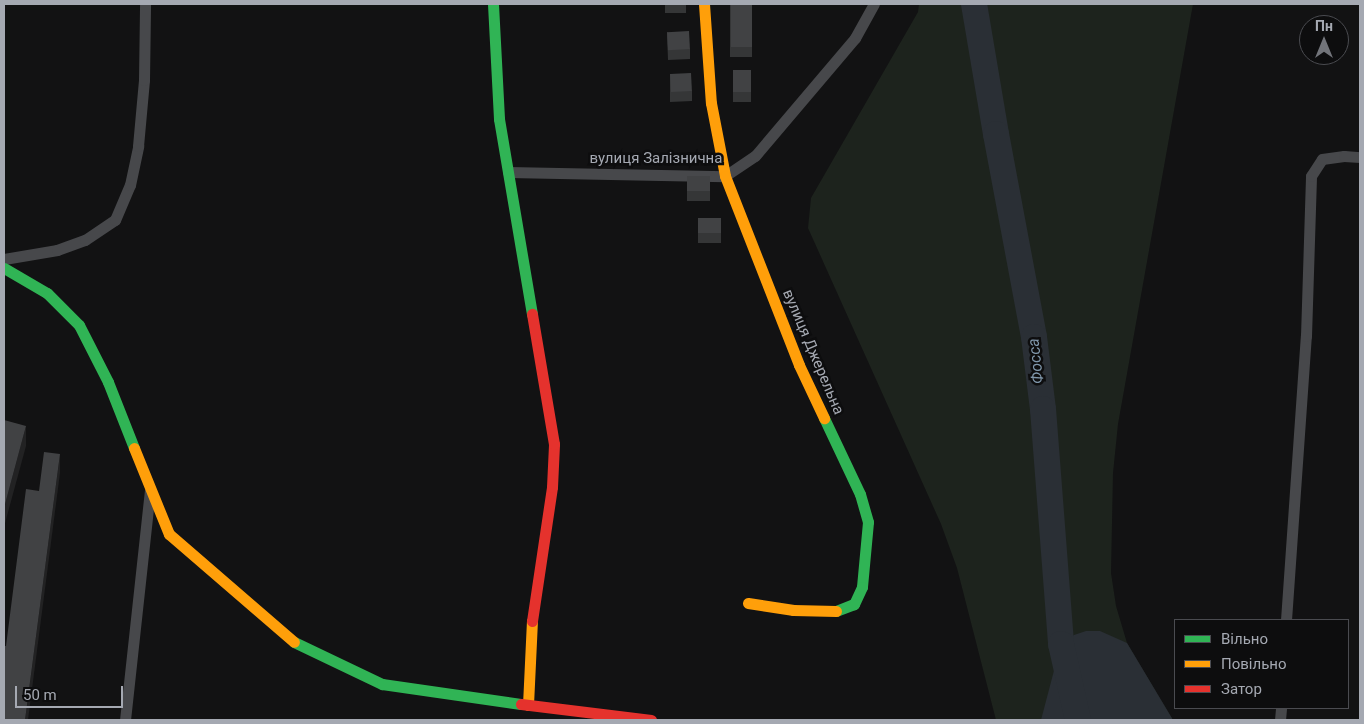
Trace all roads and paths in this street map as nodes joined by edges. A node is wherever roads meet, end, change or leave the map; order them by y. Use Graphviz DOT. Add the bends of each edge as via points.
graph roads {
  1 [pos="145,4"];
  2 [pos="493,4"];
  3 [pos="704,4"];
  4 [pos="874,4"];
  5 [pos="1360,157"];
  6 [pos="508,172"];
  7 [pos="725,176"];
  8 [pos="4,259"];
  9 [pos="4,268"];
  10 [pos="150,488"];
  11 [pos="748,603"];
  12 [pos="1286,619"];
  13 [pos="528,705"];
  14 [pos="125,720"];
  15 [pos="651,720"];
  1 -- 8 [label="street" via="144,80 138,146 130,185 115,220 85,240 57,250"];
  2 -- 6 [label="street" via="496,97"];
  3 -- 7 [label="street, вулиця Джерельна" via="711,103"];
  4 -- 7 [label="street, вулиця Залізнична" via="855,38 755,156"];
  5 -- 12 [label="street" via="1322,159 1311,176 1306,336"];
  6 -- 7 [label="street, вулиця Залізнична"];
  6 -- 13 [label="street" via="554,444 552,487 532,617"];
  7 -- 11 [label="street, вулиця Джерельна" via="799,365 860,494 868,522 862,587 854,604 834,612"];
  9 -- 10 [label="street" via="47,292 79,325 108,382"];
  10 -- 13 [label="street" via="169,534 290,640 382,684"];
  10 -- 14 [label="street"];
  13 -- 15 [label="street"];
}
